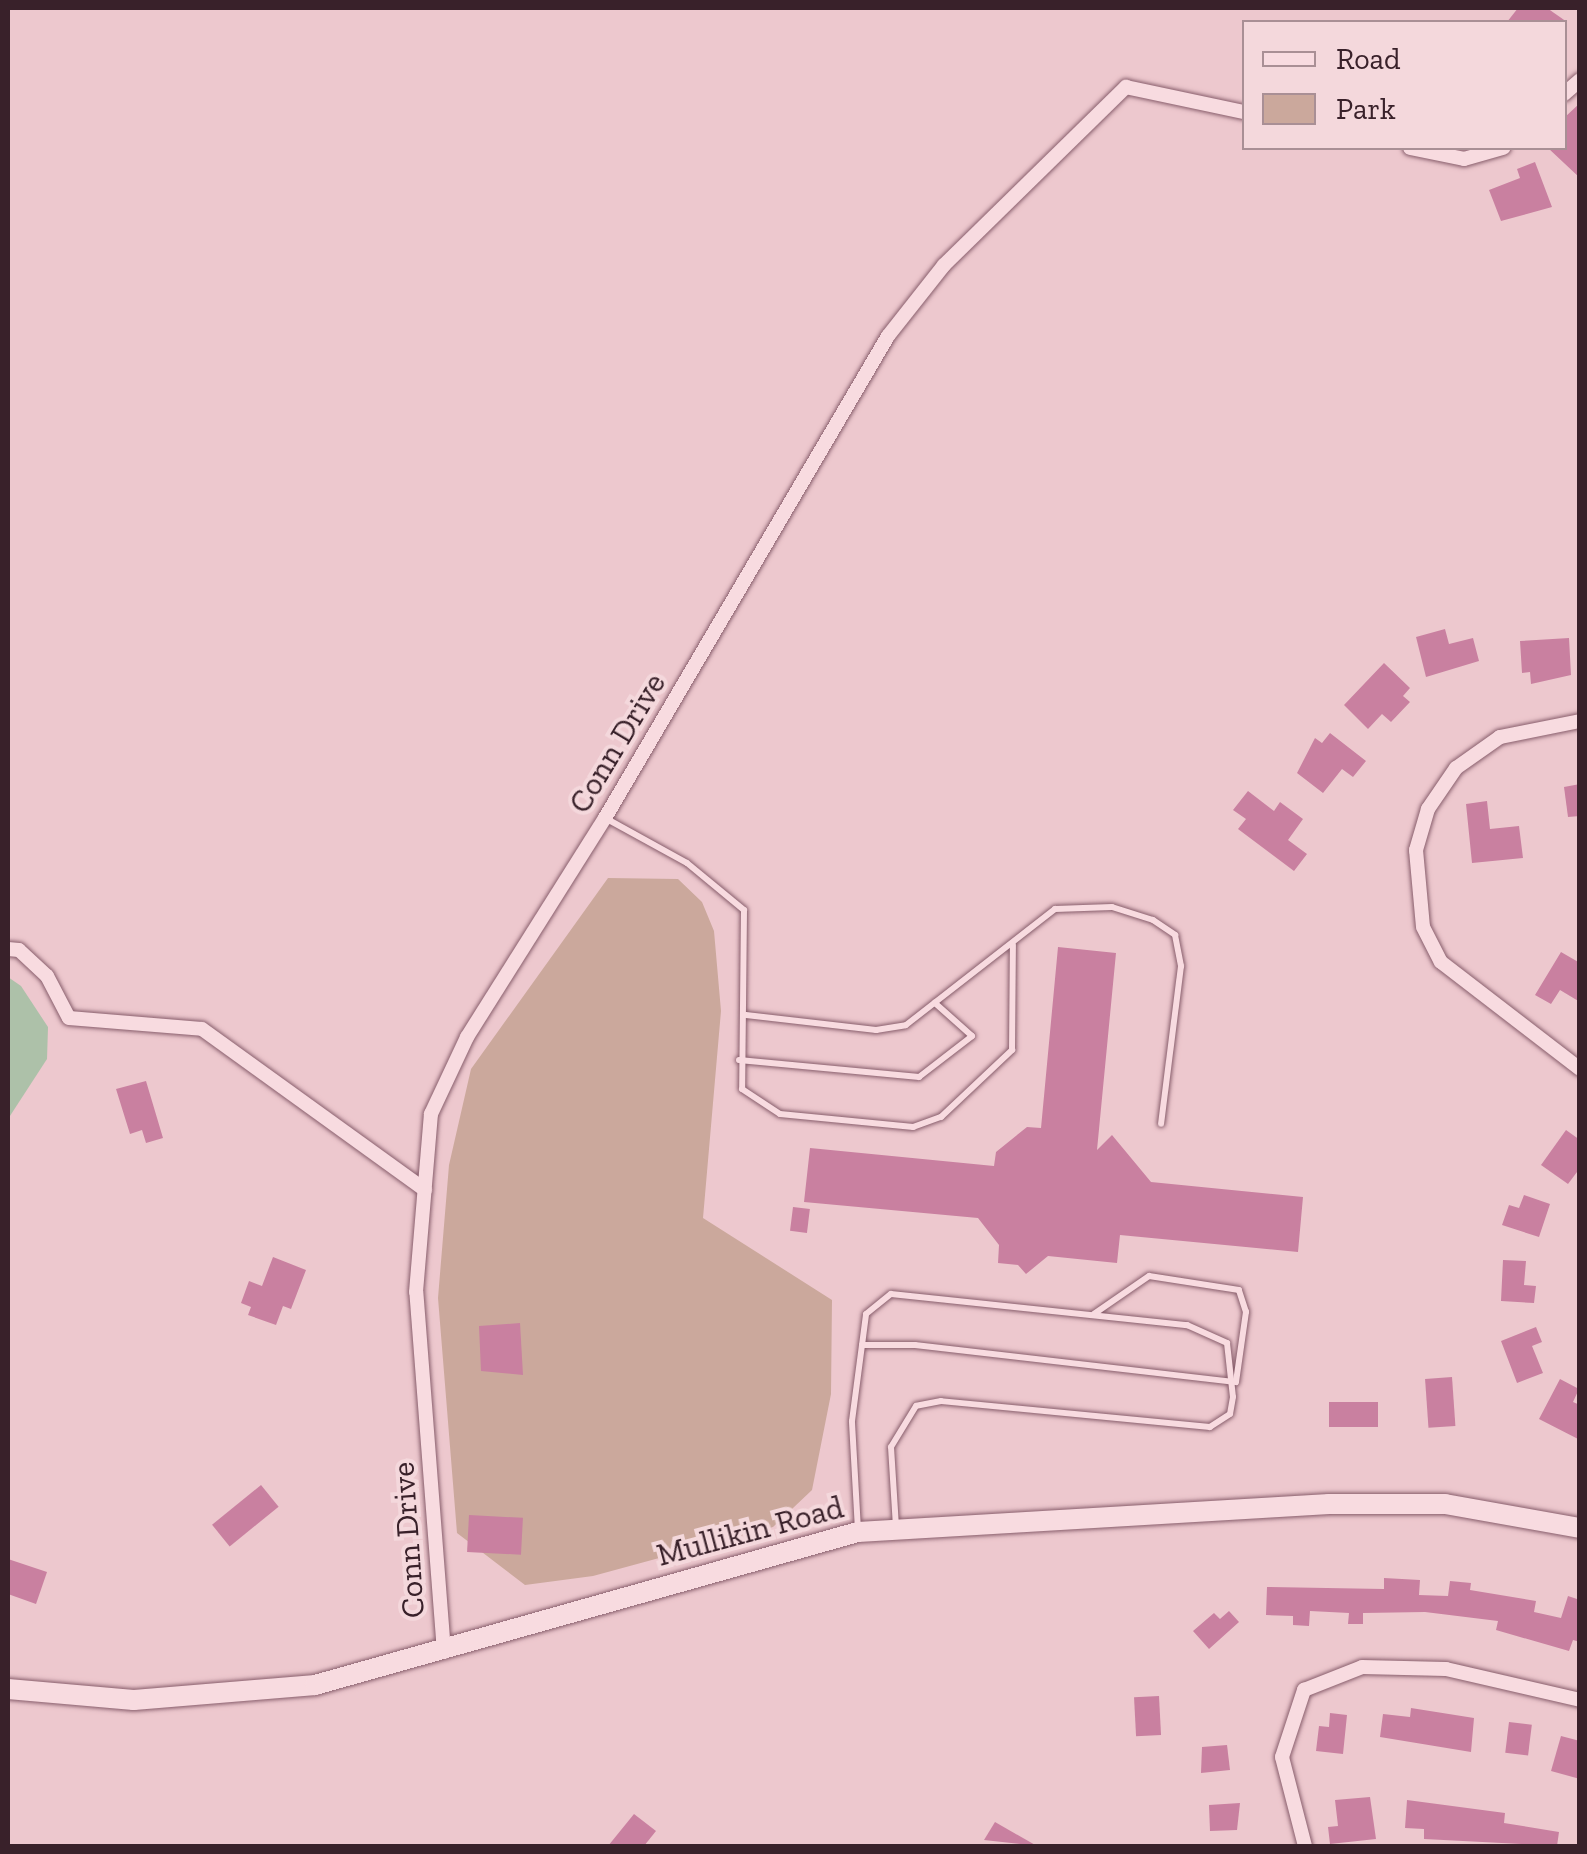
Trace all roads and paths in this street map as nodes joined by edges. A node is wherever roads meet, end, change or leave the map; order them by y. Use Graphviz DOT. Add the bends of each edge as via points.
graph roads {
  1 [pos="1242,112"];
  2 [pos="1420,150"];
  3 [pos="1496,150"];
  4 [pos="1580,720"];
  5 [pos="606,818"];
  6 [pos="1014,945"];
  7 [pos="8,949"];
  8 [pos="936,1003"];
  9 [pos="746,1015"];
  10 [pos="739,1060"];
  11 [pos="1580,1069"];
  12 [pos="1161,1124"];
  13 [pos="425,1190"];
  14 [pos="1094,1314"];
  15 [pos="862,1345"];
  16 [pos="1236,1382"];
  17 [pos="1580,1528"];
  18 [pos="858,1532"];
  19 [pos="896,1532"];
  20 [pos="444,1652"];
  21 [pos="8,1689"];
  22 [pos="1580,1700"];
  23 [pos="1306,1846"];
  1 -- 5 [label="street, Conn Drive" via="1126,87 944,264 888,336"];
  2 -- 3 [label="street" via="1464,159"];
  4 -- 11 [label="street" via="1500,737 1456,768 1428,809 1416,850 1424,927 1441,962"];
  5 -- 9 [label="lane" via="687,862 726,888 744,910"];
  5 -- 13 [label="street, Conn Drive" via="466,1036 432,1114"];
  6 -- 8 [label="lane"];
  6 -- 10 [label="lane" via="1012,1050 940,1117 912,1127 780,1114 742,1089"];
  6 -- 12 [label="lane" via="1054,910 1112,907 1154,920 1175,936 1181,966"];
  7 -- 13 [label="street" via="47,976 69,1018 202,1029"];
  8 -- 9 [label="lane" via="906,1025 876,1030"];
  8 -- 10 [label="lane" via="972,1036 919,1077"];
  9 -- 10 [label="lane"];
  13 -- 20 [label="street, Conn Drive" via="416,1292"];
  14 -- 15 [label="lane" via="891,1294 866,1314"];
  14 -- 16 [label="lane" via="1214,1334 1227,1342"];
  14 -- 16 [label="lane" via="1149,1276 1239,1290 1246,1312"];
  15 -- 16 [label="lane" via="915,1345"];
  15 -- 18 [label="lane" via="852,1421"];
  16 -- 19 [label="lane" via="1230,1414 1210,1426 940,1401 916,1406 891,1447"];
  17 -- 19 [label="street, Mullikin Road" via="1446,1504 1329,1504"];
  18 -- 19 [label="street, Mullikin Road"];
  18 -- 20 [label="street, Mullikin Road"];
  20 -- 21 [label="street, Mullikin Road" via="315,1684 220,1697 72,1698"];
  22 -- 23 [label="street" via="1446,1669 1362,1667 1304,1690 1282,1757"];
}
